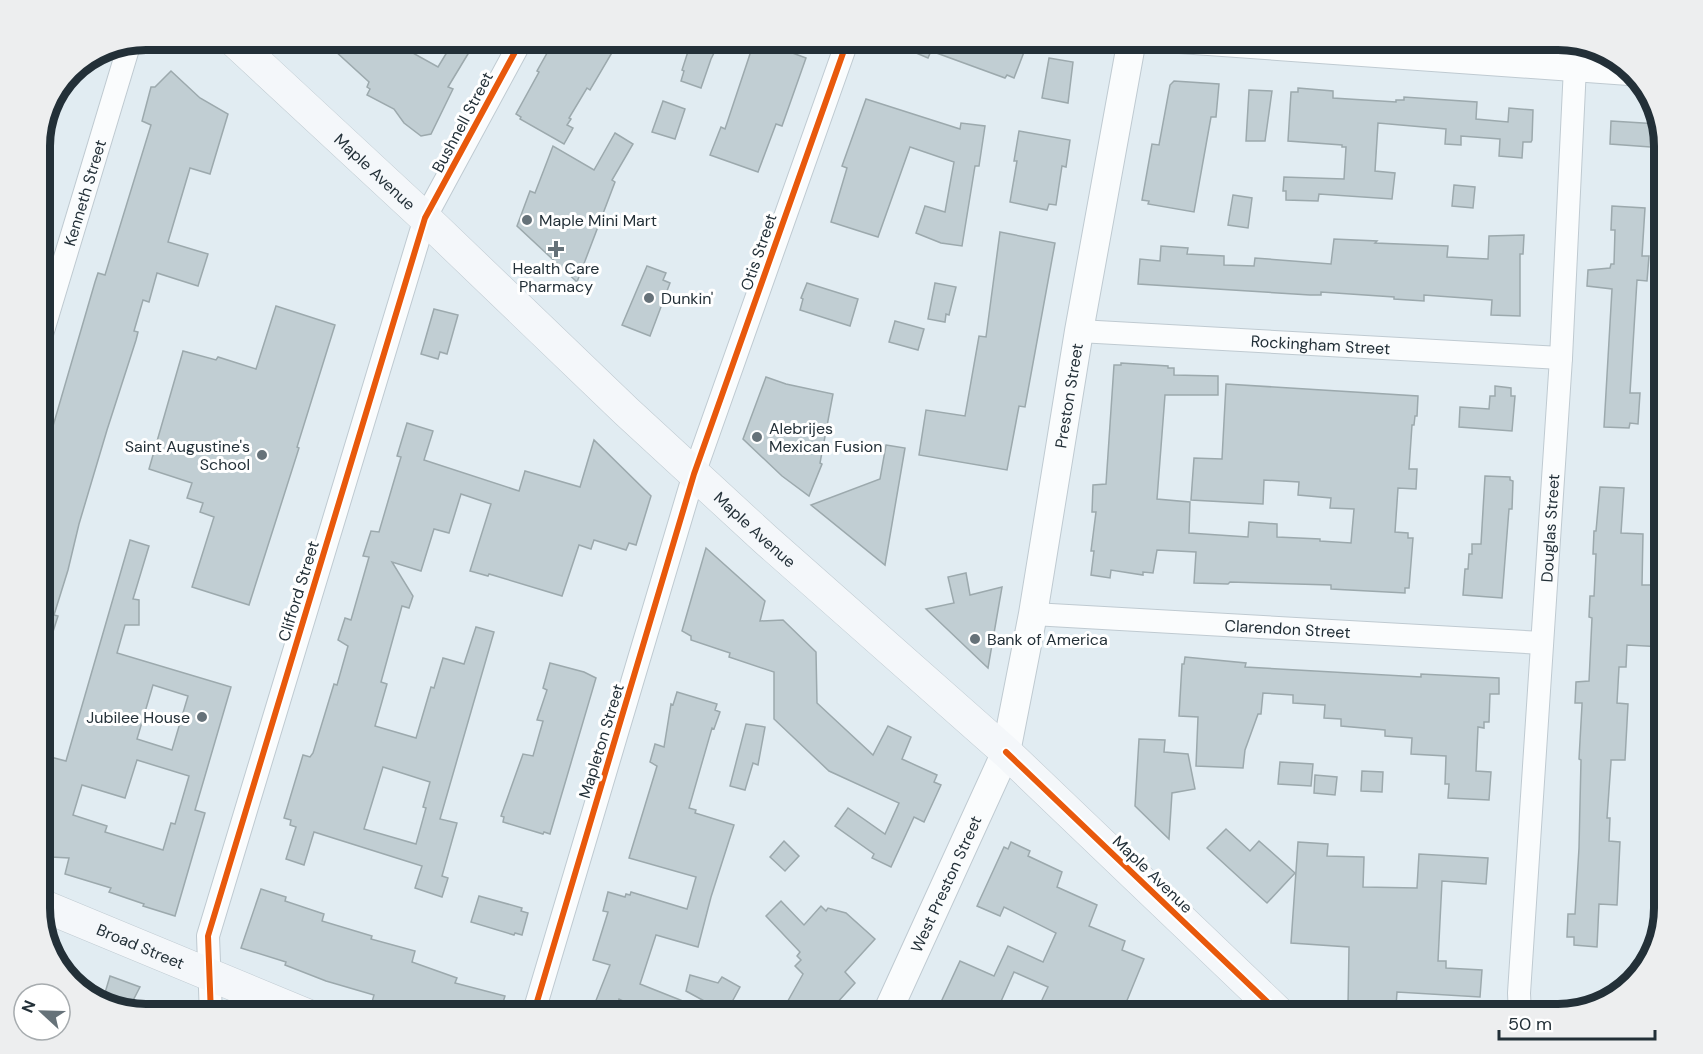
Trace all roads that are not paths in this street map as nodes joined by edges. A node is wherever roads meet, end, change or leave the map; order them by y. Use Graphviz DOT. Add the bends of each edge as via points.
graph roads {
  1 [pos="243,49"];
  2 [pos="517,49"];
  3 [pos="844,49"];
  4 [pos="1130,49"];
  5 [pos="1426,49"];
  6 [pos="127,51"];
  7 [pos="1574,55"];
  8 [pos="1612,66"];
  9 [pos="425,218"];
  10 [pos="50,307"];
  11 [pos="1079,331"];
  12 [pos="1561,358"];
  13 [pos="694,474"];
  14 [pos="1034,614"];
  15 [pos="1542,643"];
  16 [pos="1006,752"];
  17 [pos="50,909"];
  18 [pos="210,974"];
  19 [pos="211,1004"];
  20 [pos="281,1004"];
  21 [pos="536,1004"];
  22 [pos="891,1004"];
  23 [pos="1269,1004"];
  24 [pos="1520,1004"];
  1 -- 9 [label="main road, Maple Avenue"];
  2 -- 9 [label="street, Bushnell Street"];
  3 -- 13 [label="street, Otis Street"];
  4 -- 11 [label="street, Preston Street"];
  5 -- 7 [label="street"];
  6 -- 10 [label="street, Kenneth Street"];
  7 -- 8 [label="street"];
  7 -- 12 [label="street, Douglas Street"];
  9 -- 13 [label="main road, Maple Avenue"];
  9 -- 18 [label="street, Clifford Street" via="208,936"];
  11 -- 12 [label="street, Rockingham Street"];
  11 -- 14 [label="street, Preston Street"];
  12 -- 15 [label="street, Douglas Street"];
  13 -- 16 [label="main road, Maple Avenue"];
  13 -- 21 [label="street, Mapleton Street"];
  14 -- 15 [label="street, Clarendon Street"];
  14 -- 16 [label="street, Preston Street"];
  15 -- 24 [label="street, Douglas Street"];
  16 -- 22 [label="street, West Preston Street"];
  16 -- 23 [label="main road, Maple Avenue"];
  17 -- 18 [label="main road, Broad Street"];
  18 -- 19 [label="street, Clifford Street"];
  18 -- 20 [label="main road, Broad Street"];
}
